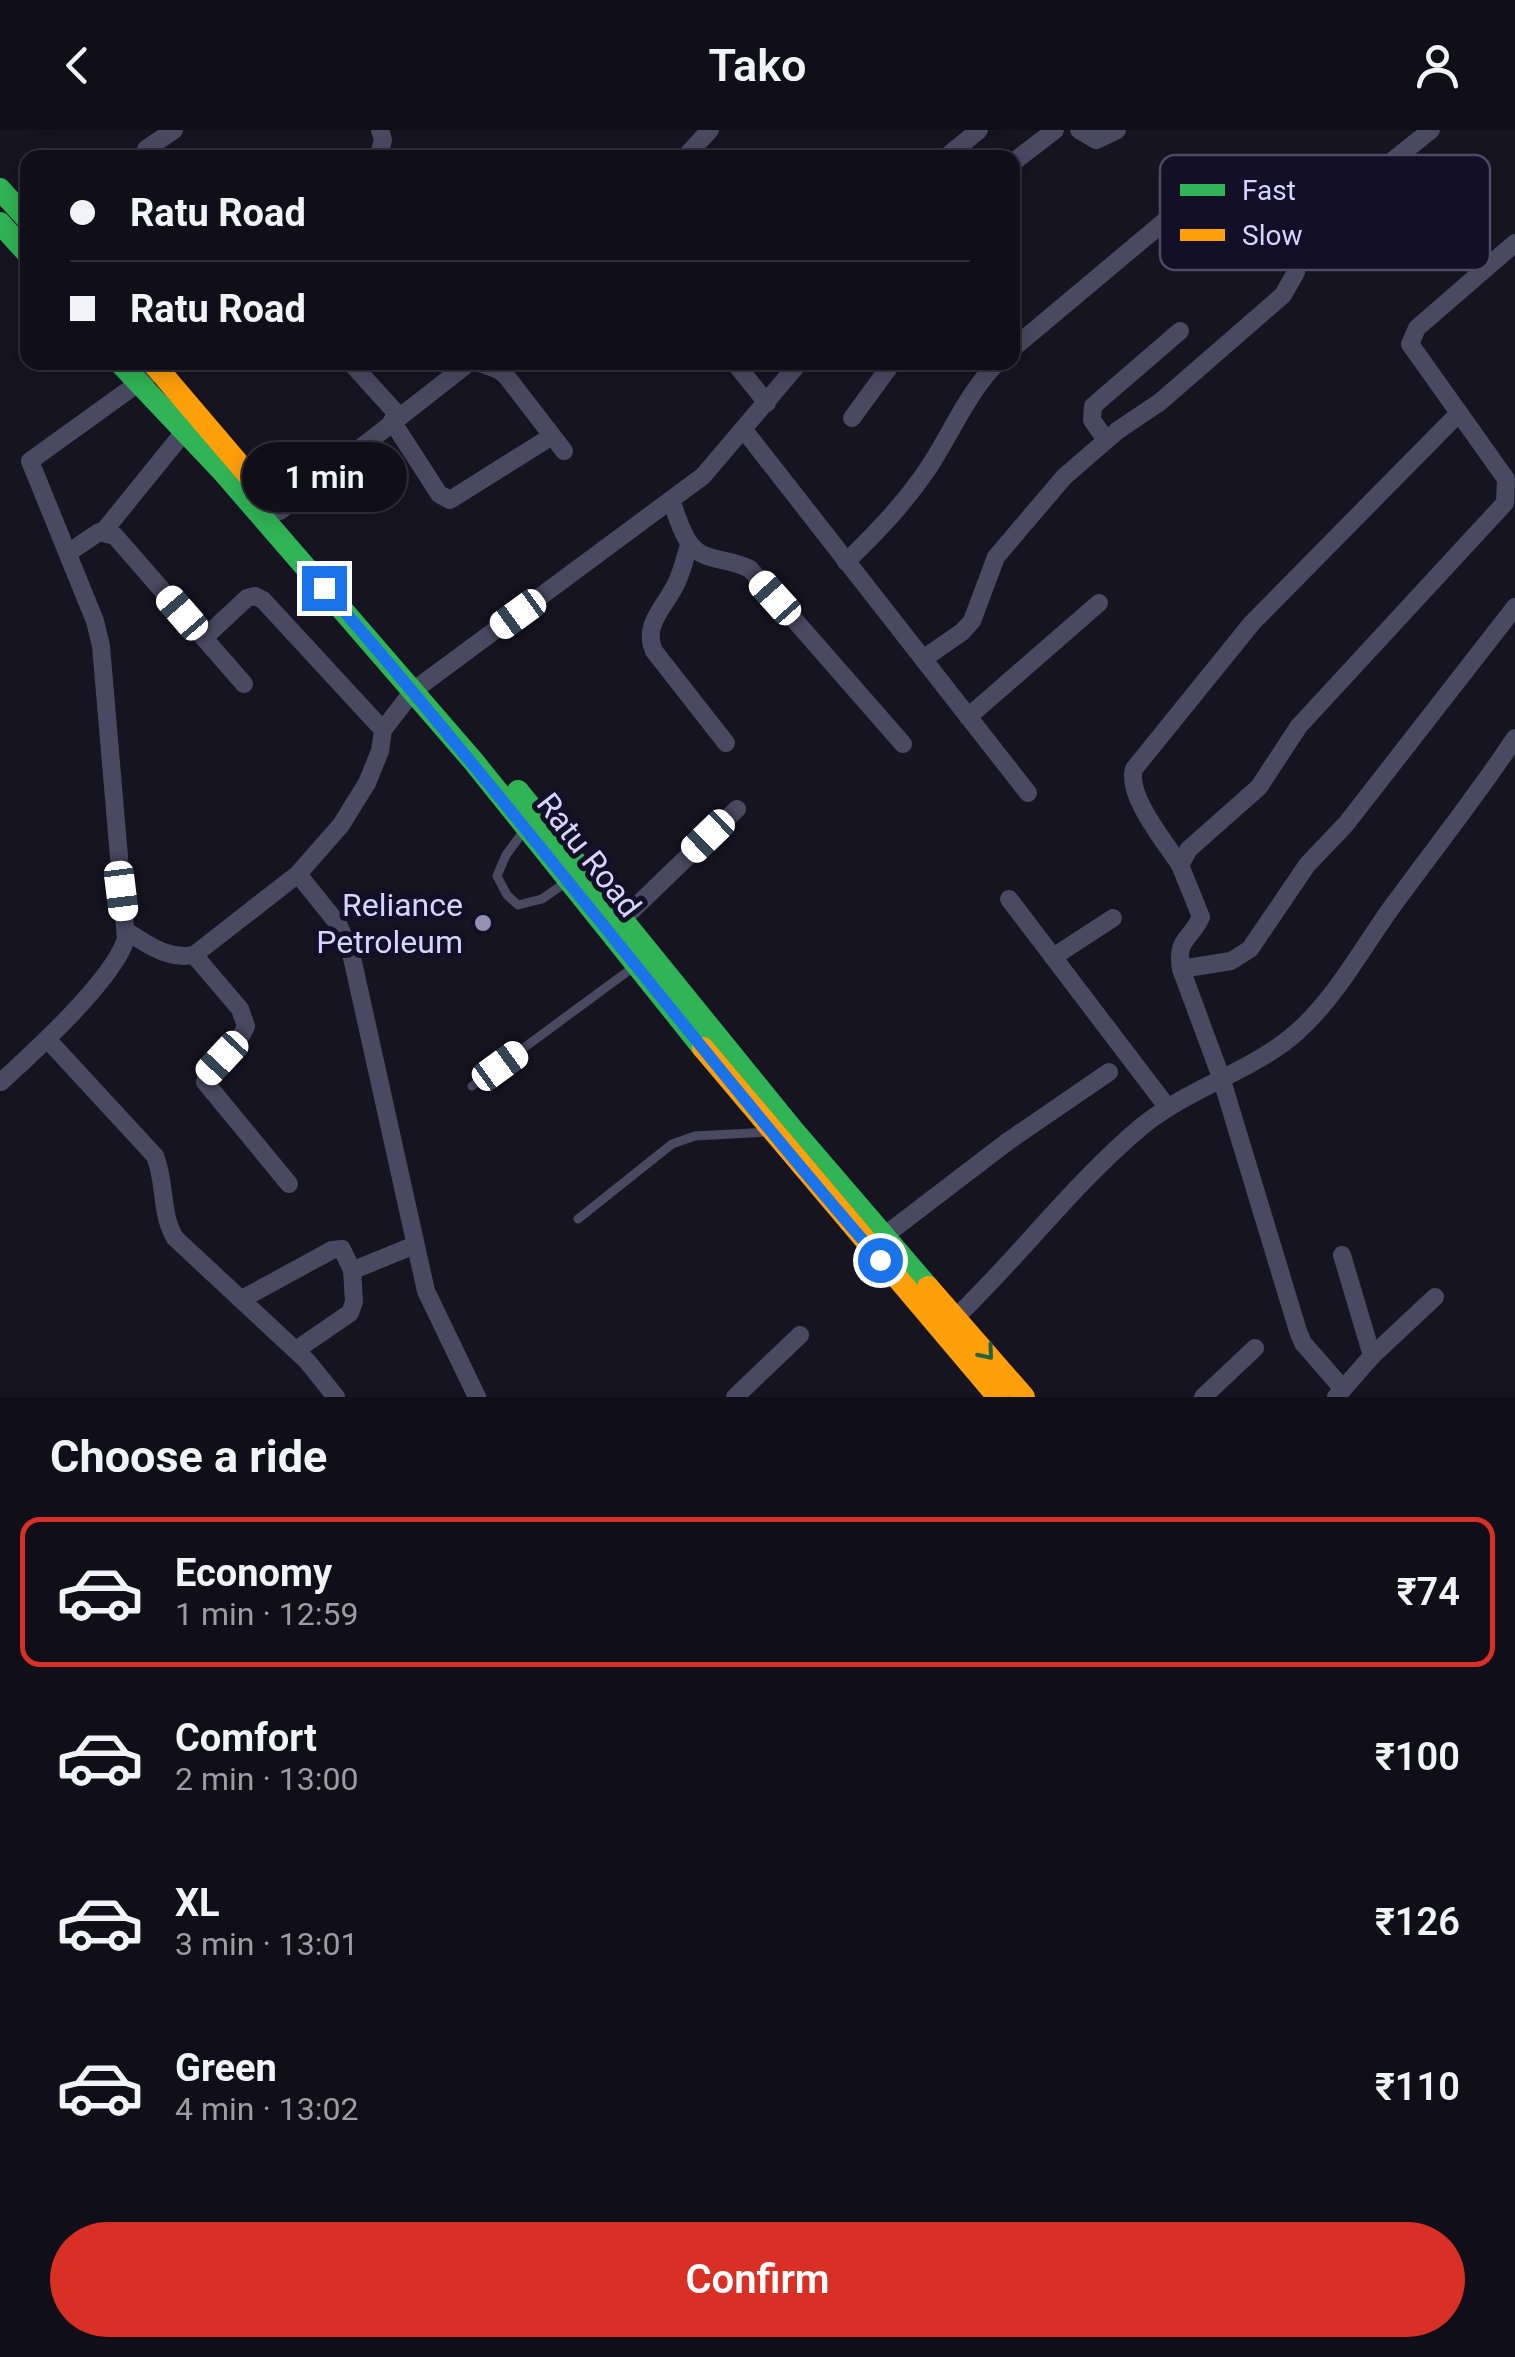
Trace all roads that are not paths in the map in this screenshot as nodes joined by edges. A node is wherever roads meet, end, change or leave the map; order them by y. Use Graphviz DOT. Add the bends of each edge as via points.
graph roads {
  1 [pos="174,130"];
  2 [pos="710,130"];
  3 [pos="979,130"];
  4 [pos="1055,130"];
  5 [pos="1079,130"];
  6 [pos="1116,130"];
  7 [pos="1430,130"];
  8 [pos="146,150"];
  9 [pos="691,150"];
  10 [pos="955,150"];
  11 [pos="1399,155"];
  12 [pos="1020,158"];
  13 [pos="0,189"];
  14 [pos="20,211"];
  15 [pos="0,223"];
  16 [pos="1160,225"];
  17 [pos="1515,243"];
  18 [pos="20,245"];
  19 [pos="1490,266"];
  20 [pos="1296,270"];
  21 [pos="1485,270"];
  22 [pos="1180,331"];
  23 [pos="1020,341"];
  24 [pos="126,370"];
  25 [pos="152,370"];
  26 [pos="161,370"];
  27 [pos="357,370"];
  28 [pos="462,370"];
  29 [pos="498,370"];
  30 [pos="740,370"];
  31 [pos="794,370"];
  32 [pos="887,370"];
  33 [pos="991,370"];
  34 [pos="138,385"];
  35 [pos="767,403"];
  36 [pos="1459,413"];
  37 [pos="396,418"];
  38 [pos="852,418"];
  39 [pos="744,430"];
  40 [pos="184,432"];
  41 [pos="1106,440"];
  42 [pos="1511,493"];
  43 [pos="671,501"];
  44 [pos="280,512"];
  45 [pos="103,532"];
  46 [pos="689,545"];
  47 [pos="68,553"];
  48 [pos="846,562"];
  49 [pos="1099,603"];
  50 [pos="1515,607"];
  51 [pos="204,638"];
  52 [pos="923,659"];
  53 [pos="244,684"];
  54 [pos="420,687"];
  55 [pos="968,717"];
  56 [pos="383,730"];
  57 [pos="1515,738"];
  58 [pos="726,742"];
  59 [pos="904,744"];
  60 [pos="1028,793"];
  61 [pos="737,809"];
  62 [pos="532,822"];
  63 [pos="1180,865"];
  64 [pos="298,874"];
  65 [pos="576,876"];
  66 [pos="1009,899"];
  67 [pos="1114,918"];
  68 [pos="622,919"];
  69 [pos="126,931"];
  70 [pos="194,956"];
  71 [pos="1054,957"];
  72 [pos="636,966"];
  73 [pos="1181,969"];
  74 [pos="48,1040"];
  75 [pos="1109,1072"];
  76 [pos="1220,1077"];
  77 [pos="0,1082"];
  78 [pos="472,1086"];
  79 [pos="1168,1108"];
  80 [pos="772,1132"];
  81 [pos="290,1184"];
  82 [pos="578,1220"];
  83 [pos="884,1236"];
  84 [pos="415,1245"];
  85 [pos="1342,1255"];
  86 [pos="352,1269"];
  87 [pos="1435,1297"];
  88 [pos="242,1299"];
  89 [pos="948,1324"];
  90 [pos="800,1335"];
  91 [pos="1255,1348"];
  92 [pos="296,1350"];
  93 [pos="1372,1356"];
  94 [pos="1339,1393"];
  95 [pos="336,1397"];
  96 [pos="477,1397"];
  97 [pos="736,1397"];
  98 [pos="998,1397"];
  99 [pos="1024,1397"];
  100 [pos="1203,1397"];
  1 -- 8 [label="street"];
  2 -- 9 [label="street"];
  3 -- 10 [label="street"];
  4 -- 12 [label="street"];
  5 -- 6 [label="street" via="1096,140"];
  7 -- 11 [label="street"];
  13 -- 14 [label="main road"];
  15 -- 18 [label="main road"];
  16 -- 23 [label="street"];
  17 -- 19 [label="street"];
  20 -- 41 [label="street" via="1283,295"];
  21 -- 36 [label="street" via="1410,344"];
  22 -- 41 [label="street" via="1093,406 1092,420"];
  24 -- 34 [label="main road, Ratu Road"];
  25 -- 34 [label="street"];
  26 -- 44 [label="main road, Ratu Road"];
  27 -- 37 [label="street"];
  28 -- 37 [label="street"];
  29 -- 37 [label="street" via="558,444 450,500 439,494"];
  30 -- 35 [label="street"];
  31 -- 35 [label="street"];
  32 -- 38 [label="street"];
  33 -- 48 [label="street" via="899,510"];
  34 -- 40 [label="main road, Ratu Road"];
  34 -- 47 [label="street" via="30,461"];
  35 -- 39 [label="street"];
  36 -- 42 [label="street"];
  36 -- 63 [label="street" via="1252,623 1134,769 1135,794"];
  37 -- 44 [label="street"];
  39 -- 43 [label="street"];
  39 -- 48 [label="street"];
  40 -- 45 [label="street"];
  40 -- 54 [label="main road, Ratu Road"];
  41 -- 52 [label="street" via="1064,477 996,556 972,621"];
  42 -- 63 [label="street" via="1299,726 1259,787 1189,849"];
  43 -- 46 [label="street"];
  43 -- 54 [label="street"];
  44 -- 54 [label="main road, Ratu Road"];
  45 -- 47 [label="street"];
  45 -- 51 [label="street" via="114,536"];
  46 -- 58 [label="street" via="649,640"];
  46 -- 59 [label="street" via="750,570"];
  47 -- 69 [label="street" via="101,646"];
  48 -- 52 [label="street"];
  49 -- 55 [label="street"];
  50 -- 73 [label="street" via="1307,865 1250,949 1231,961"];
  51 -- 53 [label="street"];
  51 -- 56 [label="street" via="247,598 263,600"];
  52 -- 55 [label="street"];
  54 -- 56 [label="street"];
  54 -- 62 [label="main road, Ratu Road"];
  55 -- 60 [label="street"];
  56 -- 64 [label="street" via="368,783"];
  57 -- 76 [label="street" via="1350,971 1300,1030"];
  61 -- 68 [label="street"];
  62 -- 65 [label="main road, Ratu Road"];
  62 -- 65 [label="lane" via="498,876 507,895 518,904 542,899"];
  63 -- 73 [label="street" via="1200,917 1178,952"];
  64 -- 70 [label="street"];
  64 -- 84 [label="street" via="338,924 351,953"];
  65 -- 68 [label="main road, Ratu Road"];
  65 -- 72 [label="main road, Ratu Road"];
  66 -- 71 [label="street"];
  67 -- 71 [label="street"];
  68 -- 83 [label="main road, Ratu Road"];
  69 -- 70 [label="street" via="163,952"];
  69 -- 74 [label="street" via="117,960"];
  70 -- 81 [label="street" via="240,1009 246,1026 205,1082"];
  71 -- 79 [label="street"];
  72 -- 78 [label="lane"];
  72 -- 80 [label="main road, Ratu Road"];
  73 -- 76 [label="street"];
  74 -- 77 [label="street"];
  74 -- 88 [label="street" via="155,1156 175,1238"];
  75 -- 83 [label="street"];
  76 -- 79 [label="street"];
  76 -- 94 [label="street" via="1298,1331"];
  79 -- 89 [label="street" via="1074,1192"];
  80 -- 82 [label="lane" via="695,1136 672,1144"];
  80 -- 89 [label="main road, Ratu Road"];
  83 -- 89 [label="main road, Ratu Road"];
  84 -- 86 [label="street"];
  84 -- 96 [label="street" via="426,1291"];
  85 -- 93 [label="street"];
  86 -- 88 [label="street" via="344,1251 332,1250"];
  86 -- 92 [label="street" via="353,1308"];
  87 -- 93 [label="street"];
  88 -- 92 [label="street"];
  89 -- 98 [label="main road, Ratu Road"];
  89 -- 99 [label="main road, Ratu Road, one-way"];
  90 -- 97 [label="street"];
  91 -- 100 [label="street"];
  92 -- 95 [label="street"];
  93 -- 94 [label="street"];
}
